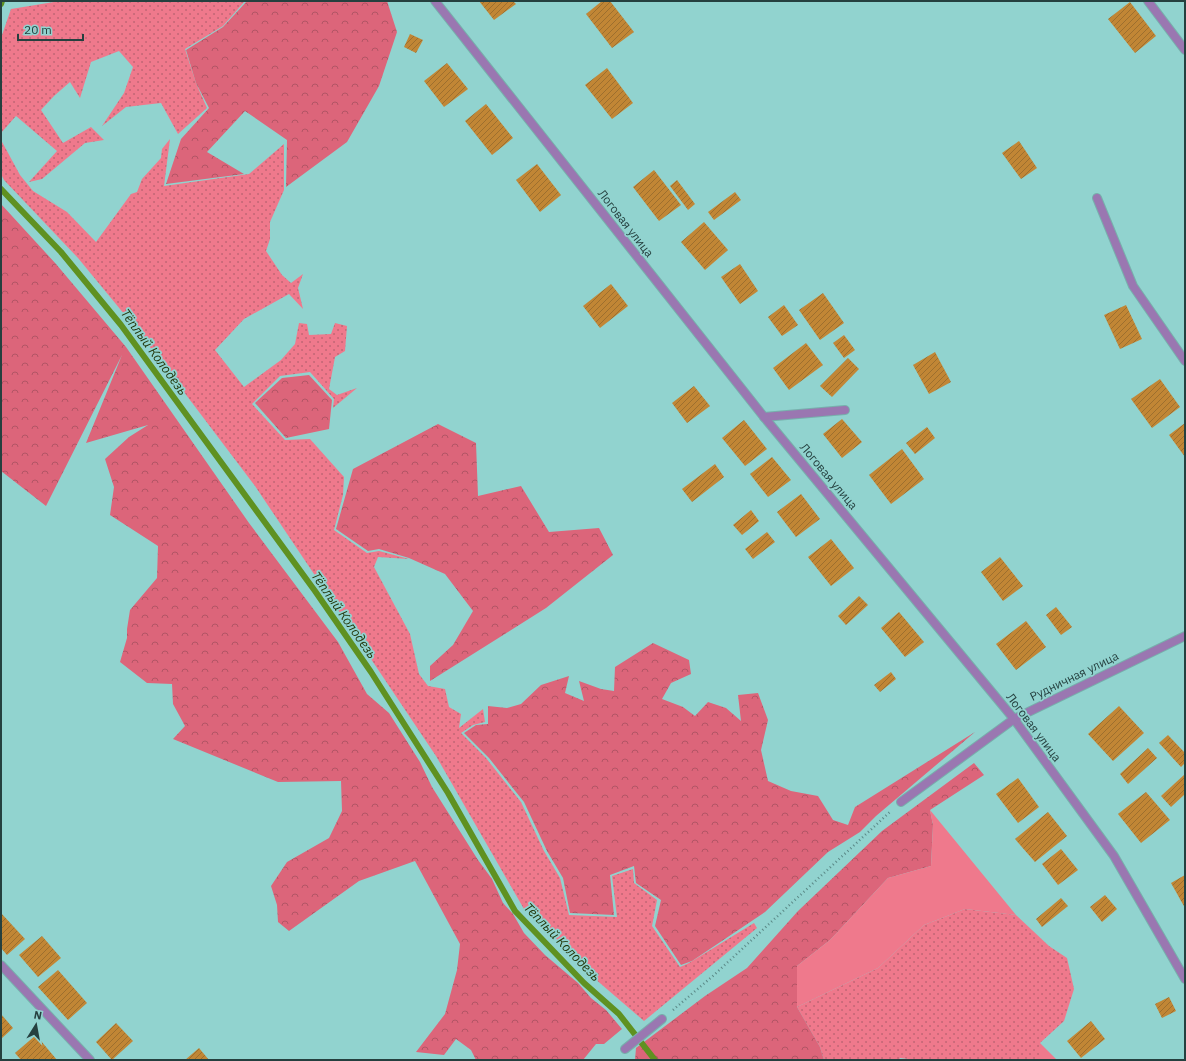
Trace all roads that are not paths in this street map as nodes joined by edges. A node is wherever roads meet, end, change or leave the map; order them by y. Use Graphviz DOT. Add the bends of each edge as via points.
graph roads {
  1 [pos="435,1"];
  2 [pos="1148,1"];
  3 [pos="1185,50"];
  4 [pos="1097,198"];
  5 [pos="1185,361"];
  6 [pos="845,410"];
  7 [pos="764,417"];
  8 [pos="1185,636"];
  9 [pos="1014,719"];
  10 [pos="901,802"];
  11 [pos="1,965"];
  12 [pos="1185,979"];
  13 [pos="662,1019"];
  14 [pos="625,1049"];
  15 [pos="90,1060"];
  1 -- 7 [label="street, Логовая улица"];
  2 -- 3 [label="street"];
  4 -- 5 [label="street" via="1133,286"];
  6 -- 7 [label="street"];
  7 -- 9 [label="street, Логовая улица"];
  8 -- 9 [label="street, Рудничная улица"];
  9 -- 10 [label="street, Рудничная улица"];
  9 -- 12 [label="street, Логовая улица" via="1114,856"];
  11 -- 15 [label="street"];
  13 -- 14 [label="street"];
}
